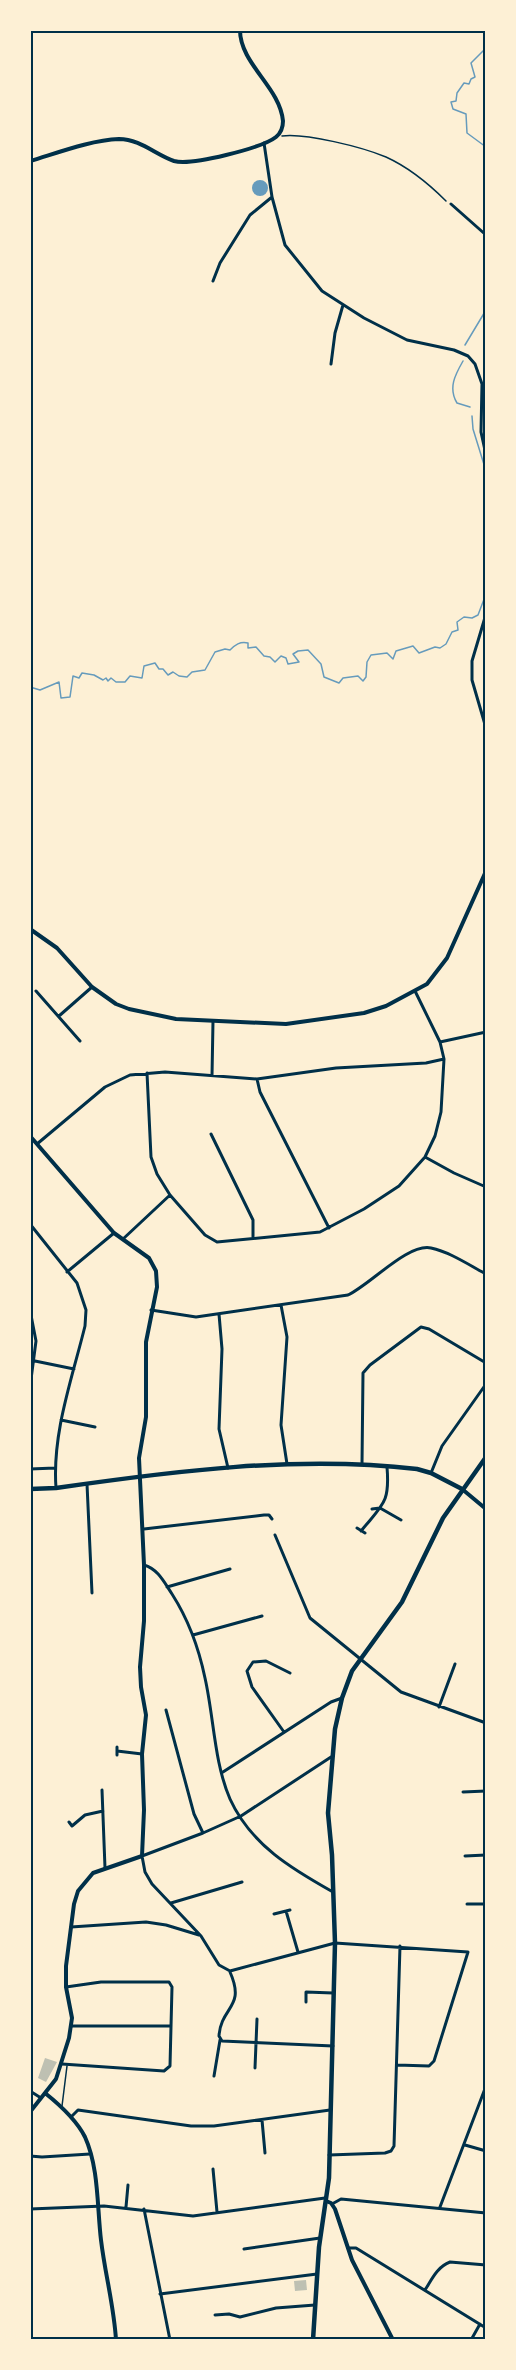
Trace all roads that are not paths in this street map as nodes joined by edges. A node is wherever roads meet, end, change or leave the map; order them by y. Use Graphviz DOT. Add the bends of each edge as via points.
graph roads {
  1 [pos="240,30"];
  2 [pos="264,143"];
  3 [pos="30,161"];
  4 [pos="272,197"];
  5 [pos="451,204"];
  6 [pos="486,235"];
  7 [pos="213,281"];
  8 [pos="343,305"];
  9 [pos="332,364"];
  10 [pos="486,455"];
  11 [pos="486,614"];
  12 [pos="486,728"];
  13 [pos="486,871"];
  14 [pos="31,933"];
  15 [pos="92,987"];
  16 [pos="36,991"];
  17 [pos="415,991"];
  18 [pos="58,1016"];
  19 [pos="213,1019"];
  20 [pos="486,1032"];
  21 [pos="80,1041"];
  22 [pos="440,1042"];
  23 [pos="444,1059"];
  24 [pos="147,1072"];
  25 [pos="212,1076"];
  26 [pos="257,1079"];
  27 [pos="211,1134"];
  28 [pos="30,1136"];
  29 [pos="37,1144"];
  30 [pos="425,1158"];
  31 [pos="486,1187"];
  32 [pos="170,1195"];
  33 [pos="30,1224"];
  34 [pos="329,1228"];
  35 [pos="114,1233"];
  36 [pos="253,1237"];
  37 [pos="122,1240"];
  38 [pos="67,1272"];
  39 [pos="486,1274"];
  40 [pos="281,1305"];
  41 [pos="30,1310"];
  42 [pos="151,1310"];
  43 [pos="219,1314"];
  44 [pos="34,1361"];
  45 [pos="486,1363"];
  46 [pos="74,1369"];
  47 [pos="486,1384"];
  48 [pos="30,1387"];
  49 [pos="61,1419"];
  50 [pos="95,1427"];
  51 [pos="486,1457"];
  52 [pos="288,1466"];
  53 [pos="362,1466"];
  54 [pos="387,1467"];
  55 [pos="55,1468"];
  56 [pos="228,1468"];
  57 [pos="30,1469"];
  58 [pos="431,1473"];
  59 [pos="140,1477"];
  60 [pos="87,1484"];
  61 [pos="56,1488"];
  62 [pos="30,1489"];
  63 [pos="462,1489"];
  64 [pos="380,1508"];
  65 [pos="372,1509"];
  66 [pos="486,1509"];
  67 [pos="272,1519"];
  68 [pos="401,1520"];
  69 [pos="144,1529"];
  70 [pos="361,1530"];
  71 [pos="275,1535"];
  72 [pos="144,1565"];
  73 [pos="230,1569"];
  74 [pos="167,1587"];
  75 [pos="92,1593"];
  76 [pos="262,1616"];
  77 [pos="192,1635"];
  78 [pos="359,1660"];
  79 [pos="455,1664"];
  80 [pos="290,1673"];
  81 [pos="342,1698"];
  82 [pos="439,1707"];
  83 [pos="166,1710"];
  84 [pos="486,1723"];
  85 [pos="284,1732"];
  86 [pos="117,1751"];
  87 [pos="142,1754"];
  88 [pos="331,1757"];
  89 [pos="223,1772"];
  90 [pos="102,1790"];
  91 [pos="486,1791"];
  92 [pos="464,1792"];
  93 [pos="103,1811"];
  94 [pos="240,1816"];
  95 [pos="69,1822"];
  96 [pos="203,1833"];
  97 [pos="486,1855"];
  98 [pos="142,1856"];
  99 [pos="465,1856"];
  100 [pos="105,1868"];
  101 [pos="242,1882"];
  102 [pos="333,1892"];
  103 [pos="171,1904"];
  104 [pos="467,1904"];
  105 [pos="486,1904"];
  106 [pos="274,1914"];
  107 [pos="71,1927"];
  108 [pos="201,1936"];
  109 [pos="335,1943"];
  110 [pos="400,1946"];
  111 [pos="298,1953"];
  112 [pos="230,1971"];
  113 [pos="66,1988"];
  114 [pos="333,1993"];
  115 [pos="306,2002"];
  116 [pos="256,2019"];
  117 [pos="72,2026"];
  118 [pos="171,2026"];
  119 [pos="220,2040"];
  120 [pos="256,2043"];
  121 [pos="333,2046"];
  122 [pos="62,2064"];
  123 [pos="68,2064"];
  124 [pos="397,2065"];
  125 [pos="255,2067"];
  126 [pos="214,2076"];
  127 [pos="486,2086"];
  128 [pos="30,2091"];
  129 [pos="45,2093"];
  130 [pos="485,2093"];
  131 [pos="41,2098"];
  132 [pos="62,2107"];
  133 [pos="330,2110"];
  134 [pos="30,2112"];
  135 [pos="71,2117"];
  136 [pos="262,2120"];
  137 [pos="465,2145"];
  138 [pos="486,2151"];
  139 [pos="265,2153"];
  140 [pos="90,2154"];
  141 [pos="329,2155"];
  142 [pos="30,2156"];
  143 [pos="213,2169"];
  144 [pos="128,2185"];
  145 [pos="327,2199"];
  146 [pos="332,2204"];
  147 [pos="98,2206"];
  148 [pos="126,2207"];
  149 [pos="440,2207"];
  150 [pos="30,2209"];
  151 [pos="144,2209"];
  152 [pos="217,2212"];
  153 [pos="486,2213"];
  154 [pos="320,2238"];
  155 [pos="347,2248"];
  156 [pos="244,2249"];
  157 [pos="486,2265"];
  158 [pos="317,2274"];
  159 [pos="425,2290"];
  160 [pos="160,2294"];
  161 [pos="315,2305"];
  162 [pos="215,2315"];
  163 [pos="480,2324"];
  164 [pos="486,2328"];
  165 [pos="116,2340"];
  166 [pos="170,2340"];
  167 [pos="313,2340"];
  168 [pos="393,2340"];
  169 [pos="471,2340"];
  1 -- 2 [label="street" via="241,41 281,113 282,130"];
  2 -- 3 [label="street" via="188,163 121,139"];
  2 -- 4 [label="street"];
  4 -- 7 [label="street" via="250,215"];
  4 -- 8 [label="street" via="285,245 322,291"];
  5 -- 6 [label="street"];
  8 -- 9 [label="street"];
  8 -- 10 [label="street" via="408,340 468,356 482,384 481,432"];
  11 -- 12 [label="street" via="472,659 472,680"];
  13 -- 17 [label="street" via="447,958 432,978"];
  14 -- 15 [label="street" via="57,948"];
  15 -- 18 [label="street"];
  15 -- 19 [label="street" via="129,1009 176,1019"];
  16 -- 18 [label="street"];
  17 -- 19 [label="street" via="364,1013 307,1021 273,1024"];
  17 -- 22 [label="street"];
  18 -- 21 [label="street"];
  19 -- 25 [label="street"];
  20 -- 22 [label="street"];
  22 -- 23 [label="street"];
  23 -- 26 [label="street"];
  23 -- 30 [label="street" via="441,1112"];
  24 -- 25 [label="street"];
  24 -- 29 [label="street" via="105,1087"];
  24 -- 32 [label="street" via="151,1157"];
  25 -- 26 [label="street"];
  26 -- 34 [label="street"];
  27 -- 36 [label="street" via="253,1220"];
  28 -- 29 [label="street"];
  29 -- 35 [label="street"];
  30 -- 31 [label="street"];
  30 -- 34 [label="street" via="399,1186"];
  32 -- 36 [label="street" via="205,1235 217,1242"];
  32 -- 37 [label="street"];
  33 -- 38 [label="street"];
  34 -- 36 [label="street" via="304,1235"];
  35 -- 37 [label="street"];
  35 -- 38 [label="street"];
  37 -- 42 [label="street" via="154,1264 157,1287"];
  38 -- 46 [label="street" via="77,1283 86,1310"];
  39 -- 40 [label="street" via="442,1251 423,1247 405,1254 348,1295"];
  40 -- 43 [label="street"];
  40 -- 52 [label="street" via="287,1336 281,1425"];
  41 -- 44 [label="street" via="36,1341"];
  42 -- 43 [label="street" via="196,1317"];
  42 -- 59 [label="street"];
  43 -- 56 [label="street" via="219,1428"];
  44 -- 46 [label="street"];
  44 -- 48 [label="street"];
  45 -- 53 [label="street" via="421,1327 370,1365 363,1373"];
  46 -- 49 [label="street"];
  47 -- 58 [label="street" via="442,1446"];
  49 -- 50 [label="street"];
  49 -- 55 [label="street"];
  51 -- 63 [label="main road"];
  52 -- 53 [label="main road"];
  52 -- 56 [label="main road"];
  53 -- 54 [label="main road"];
  54 -- 58 [label="main road"];
  54 -- 64 [label="street" via="388,1494"];
  55 -- 57 [label="street"];
  55 -- 61 [label="street"];
  56 -- 59 [label="main road"];
  58 -- 63 [label="main road"];
  59 -- 60 [label="main road"];
  59 -- 69 [label="street"];
  60 -- 61 [label="main road"];
  60 -- 75 [label="street"];
  61 -- 62 [label="main road"];
  63 -- 66 [label="street"];
  63 -- 78 [label="main road" via="431,1540 402,1602"];
  64 -- 65 [label="street"];
  64 -- 68 [label="street"];
  64 -- 70 [label="street"];
  67 -- 69 [label="street" via="264,1515"];
  69 -- 72 [label="street"];
  71 -- 78 [label="street" via="310,1618"];
  72 -- 74 [label="street" via="154,1568"];
  72 -- 87 [label="street" via="140,1667 146,1716"];
  73 -- 74 [label="street"];
  74 -- 77 [label="street"];
  76 -- 77 [label="street"];
  77 -- 89 [label="street" via="205,1677"];
  78 -- 81 [label="main road"];
  78 -- 82 [label="street" via="401,1692"];
  79 -- 82 [label="street"];
  80 -- 85 [label="street" via="261,1661 253,1662 248,1671 252,1687"];
  81 -- 85 [label="street"];
  81 -- 88 [label="main road"];
  82 -- 84 [label="street"];
  83 -- 96 [label="street" via="194,1814"];
  85 -- 89 [label="street"];
  86 -- 87 [label="street"];
  87 -- 98 [label="street"];
  88 -- 94 [label="street"];
  88 -- 102 [label="main road" via="328,1813"];
  89 -- 94 [label="street" via="230,1799"];
  90 -- 93 [label="street"];
  91 -- 92 [label="street"];
  93 -- 95 [label="street" via="85,1815 72,1826"];
  93 -- 100 [label="street"];
  94 -- 96 [label="street"];
  94 -- 102 [label="street" via="265,1848"];
  96 -- 98 [label="street"];
  97 -- 99 [label="street"];
  98 -- 100 [label="street"];
  98 -- 103 [label="street" via="152,1884"];
  100 -- 107 [label="street" via="93,1874 78,1891"];
  101 -- 103 [label="street"];
  102 -- 109 [label="main road"];
  103 -- 108 [label="street"];
  104 -- 105 [label="street"];
  106 -- 111 [label="street" via="288,1910"];
  107 -- 108 [label="street" via="146,1922"];
  107 -- 113 [label="street"];
  108 -- 112 [label="street" via="219,1965"];
  109 -- 110 [label="street"];
  109 -- 111 [label="street"];
  109 -- 114 [label="main road"];
  110 -- 124 [label="street"];
  110 -- 124 [label="street" via="468,1952 434,2061 429,2066"];
  111 -- 112 [label="street"];
  112 -- 119 [label="street" via="236,1995 221,2025"];
  113 -- 117 [label="street"];
  113 -- 118 [label="street" via="100,1982 168,1981 172,1987"];
  114 -- 115 [label="street" via="306,1992"];
  114 -- 121 [label="main road"];
  116 -- 120 [label="street"];
  117 -- 118 [label="street"];
  117 -- 122 [label="street"];
  118 -- 123 [label="street" via="167,2071"];
  119 -- 120 [label="street"];
  119 -- 126 [label="street"];
  120 -- 121 [label="street"];
  120 -- 125 [label="street"];
  121 -- 133 [label="main road"];
  122 -- 123 [label="street"];
  122 -- 129 [label="street"];
  123 -- 132 [label="lane"];
  124 -- 141 [label="street" via="391,2151"];
  127 -- 130 [label="street"];
  128 -- 131 [label="street"];
  129 -- 131 [label="street"];
  129 -- 132 [label="street"];
  130 -- 137 [label="street"];
  131 -- 134 [label="street"];
  132 -- 135 [label="street"];
  133 -- 136 [label="street"];
  133 -- 141 [label="main road"];
  135 -- 136 [label="street" via="78,2110 191,2126"];
  135 -- 140 [label="street" via="84,2135"];
  136 -- 139 [label="street"];
  137 -- 138 [label="street"];
  137 -- 149 [label="street"];
  140 -- 142 [label="street"];
  140 -- 147 [label="street"];
  141 -- 145 [label="main road"];
  143 -- 152 [label="street"];
  144 -- 148 [label="street"];
  145 -- 146 [label="street"];
  145 -- 152 [label="street"];
  145 -- 154 [label="main road"];
  146 -- 149 [label="street" via="341,2199"];
  146 -- 155 [label="street"];
  147 -- 148 [label="street"];
  147 -- 150 [label="street"];
  147 -- 165 [label="street"];
  148 -- 151 [label="street"];
  149 -- 153 [label="street"];
  151 -- 152 [label="street" via="193,2216"];
  151 -- 160 [label="street"];
  154 -- 156 [label="street"];
  154 -- 158 [label="main road"];
  155 -- 159 [label="street" via="356,2248"];
  155 -- 168 [label="street"];
  157 -- 159 [label="street" via="444,2264"];
  158 -- 160 [label="street"];
  158 -- 161 [label="main road"];
  159 -- 163 [label="street"];
  160 -- 166 [label="street"];
  161 -- 162 [label="street" via="276,2308 240,2317"];
  161 -- 167 [label="main road"];
  163 -- 164 [label="street"];
  163 -- 169 [label="street"];
}
